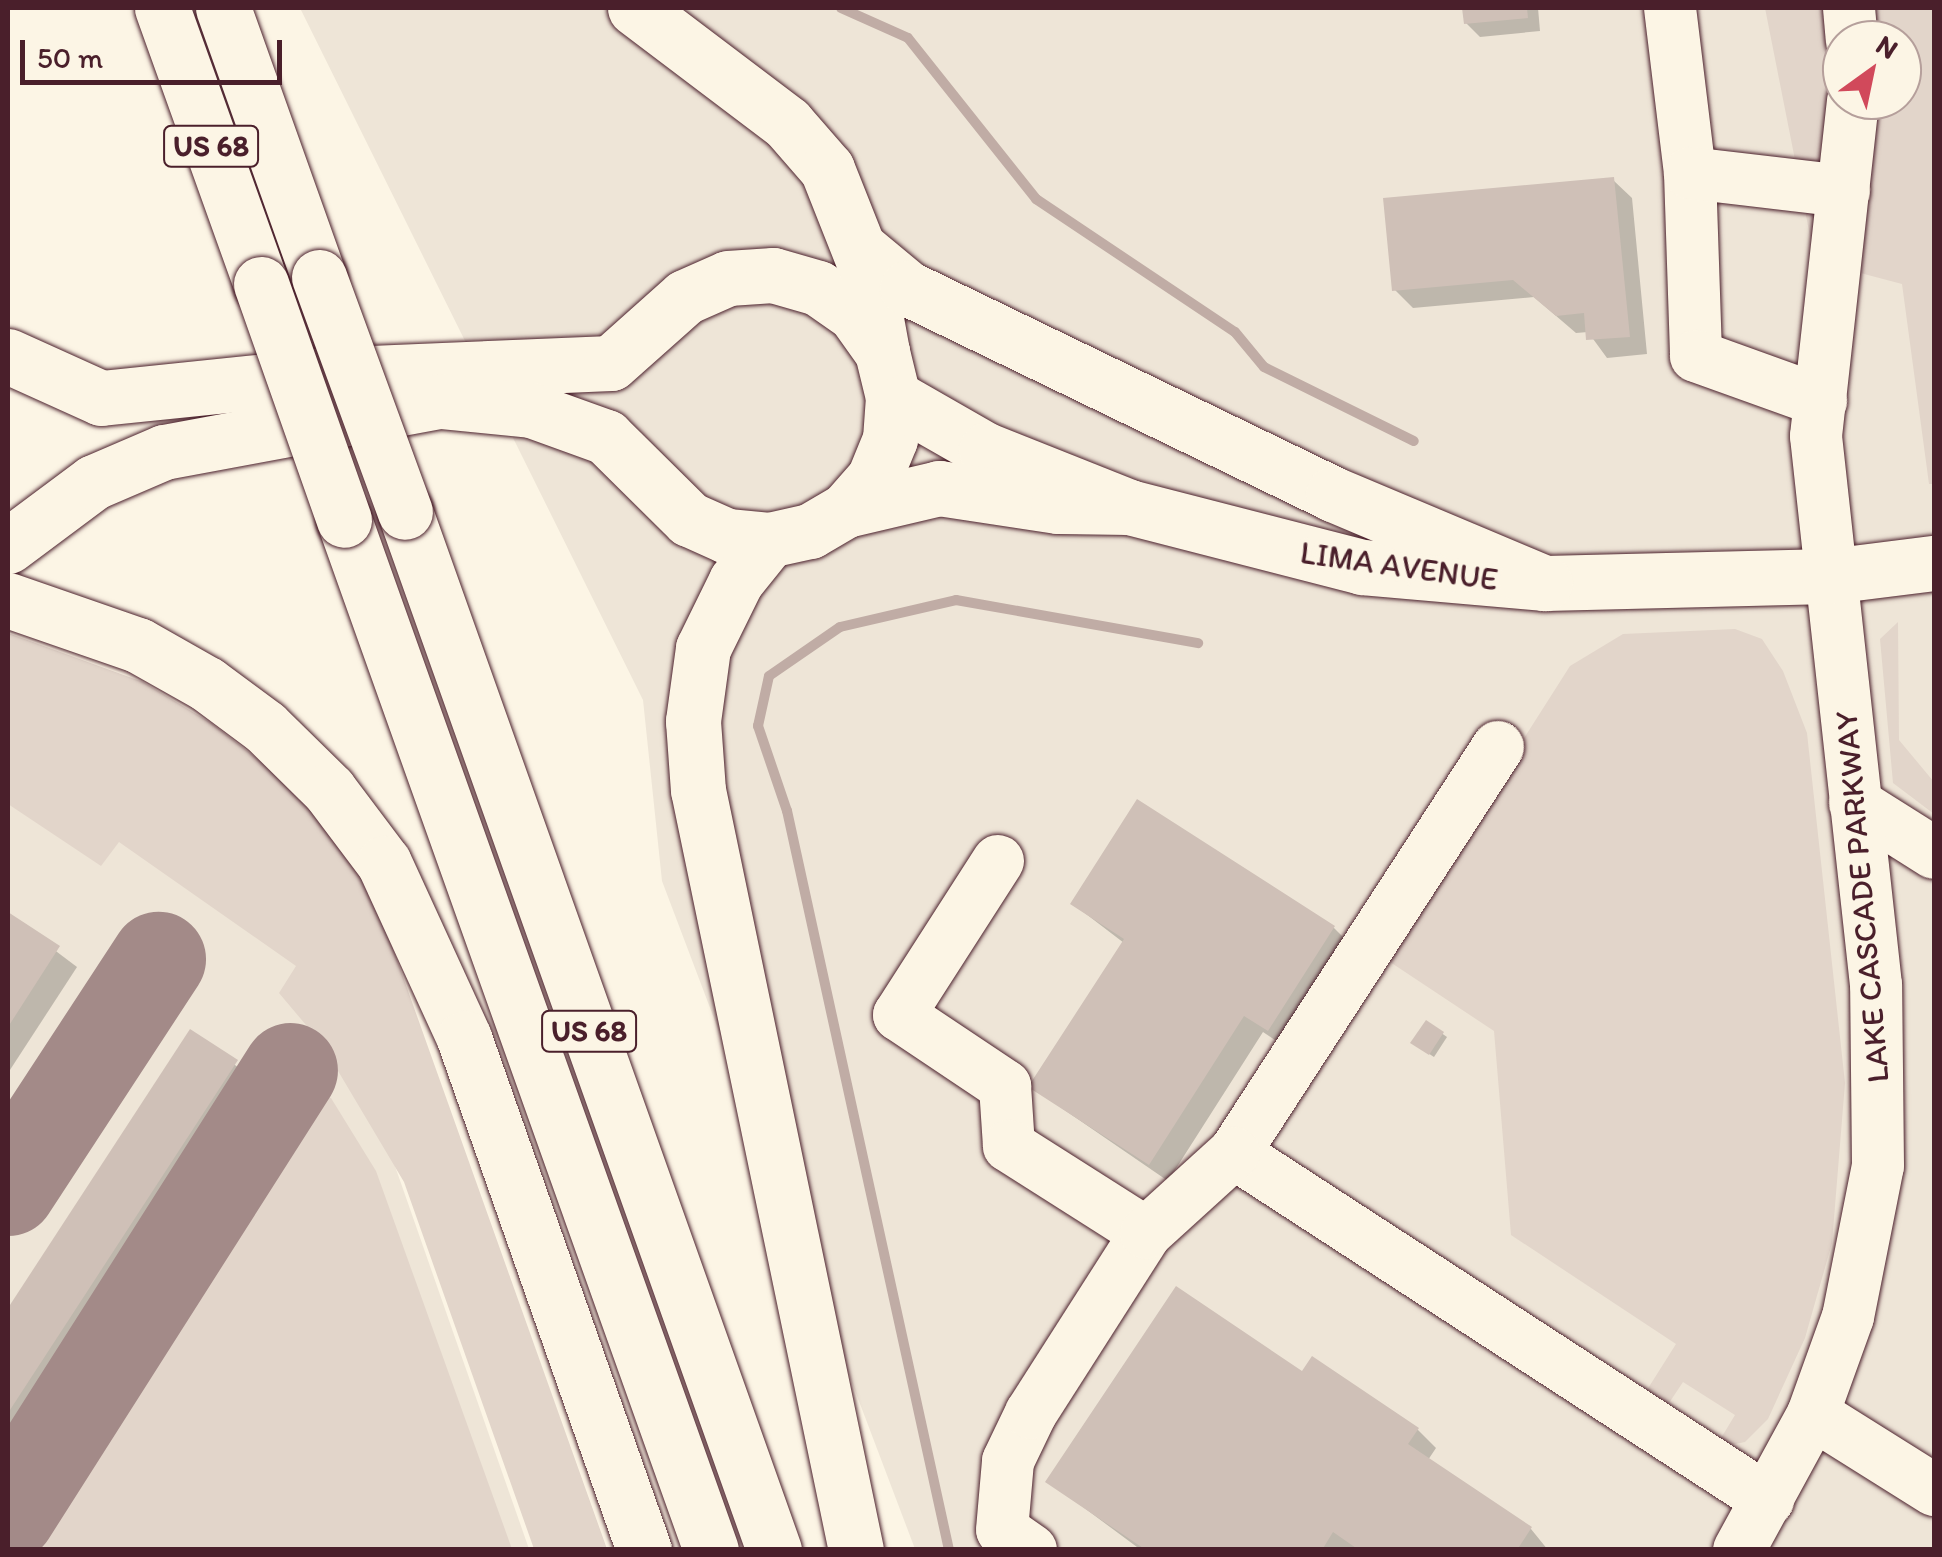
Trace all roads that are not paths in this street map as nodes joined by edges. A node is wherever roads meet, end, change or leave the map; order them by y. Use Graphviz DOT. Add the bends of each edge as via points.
graph roads {
  1 [pos="162,8"];
  2 [pos="223,8"];
  3 [pos="634,8"];
  4 [pos="1670,8"];
  5 [pos="1852,120"];
  6 [pos="1690,173"];
  7 [pos="1844,192"];
  8 [pos="860,248"];
  9 [pos="8,356"];
  10 [pos="887,375"];
  11 [pos="1821,401"];
  12 [pos="1129,507"];
  13 [pos="846,510"];
  14 [pos="769,540"];
  15 [pos="8,546"];
  16 [pos="1934,563"];
  17 [pos="1829,576"];
  18 [pos="1545,584"];
  19 [pos="8,600"];
  20 [pos="1498,746"];
  21 [pos="1855,803"];
  22 [pos="1934,852"];
  23 [pos="998,861"];
  24 [pos="1234,1153"];
  25 [pos="1146,1233"];
  26 [pos="1813,1414"];
  27 [pos="1934,1490"];
  28 [pos="1768,1500"];
  29 [pos="644,1550"];
  30 [pos="711,1550"];
  31 [pos="774,1550"];
  32 [pos="856,1550"];
  33 [pos="1031,1550"];
  34 [pos="1738,1550"];
  1 -- 30 [label="main road, US 68, bridge"];
  2 -- 31 [label="main road, US 68, bridge"];
  3 -- 8 [label="main road" via="787,123 827,169"];
  4 -- 6 [label="street"];
  5 -- 7 [label="street, LAKE CASCADE PARKWAY"];
  6 -- 7 [label="street"];
  6 -- 11 [label="street" via="1696,356"];
  7 -- 11 [label="street, LAKE CASCADE PARKWAY"];
  8 -- 10 [label="main road"];
  8 -- 18 [label="main road" via="925,296 1334,494"];
  9 -- 10 [label="main road" via="101,398 323,376 611,363 685,298 728,278 774,275 818,288 856,314"];
  10 -- 12 [label="main road, LIMA AVENUE" via="986,450"];
  10 -- 13 [label="main road" via="885,452 874,478"];
  11 -- 17 [label="street, LAKE CASCADE PARKWAY" via="1818,480"];
  12 -- 13 [label="main road" via="1058,506 939,488"];
  12 -- 18 [label="main road, LIMA AVENUE" via="1362,567"];
  13 -- 14 [label="main road" via="810,531"];
  14 -- 15 [label="main road" via="727,536 688,519 606,437 531,410 440,400 164,452 94,482"];
  14 -- 32 [label="main road" via="736,581 702,648 693,721 698,790"];
  16 -- 17 [label="main road, LIMA AVENUE"];
  17 -- 18 [label="main road, LIMA AVENUE"];
  17 -- 21 [label="street, LAKE CASCADE PARKWAY"];
  19 -- 29 [label="main road" via="138,645 207,684 266,726 329,790 384,864 464,1038"];
  20 -- 24 [label="street"];
  21 -- 22 [label="street"];
  21 -- 26 [label="street, LAKE CASCADE PARKWAY" via="1876,986 1878,1166 1853,1298"];
  23 -- 25 [label="street" via="900,1015 1005,1086 1008,1146"];
  24 -- 25 [label="street"];
  24 -- 28 [label="street"];
  25 -- 33 [label="street" via="1031,1413 1008,1461 1002,1530"];
  26 -- 27 [label="street"];
  26 -- 28 [label="street, LAKE CASCADE PARKWAY"];
  28 -- 34 [label="street, LAKE CASCADE PARKWAY"];
}
